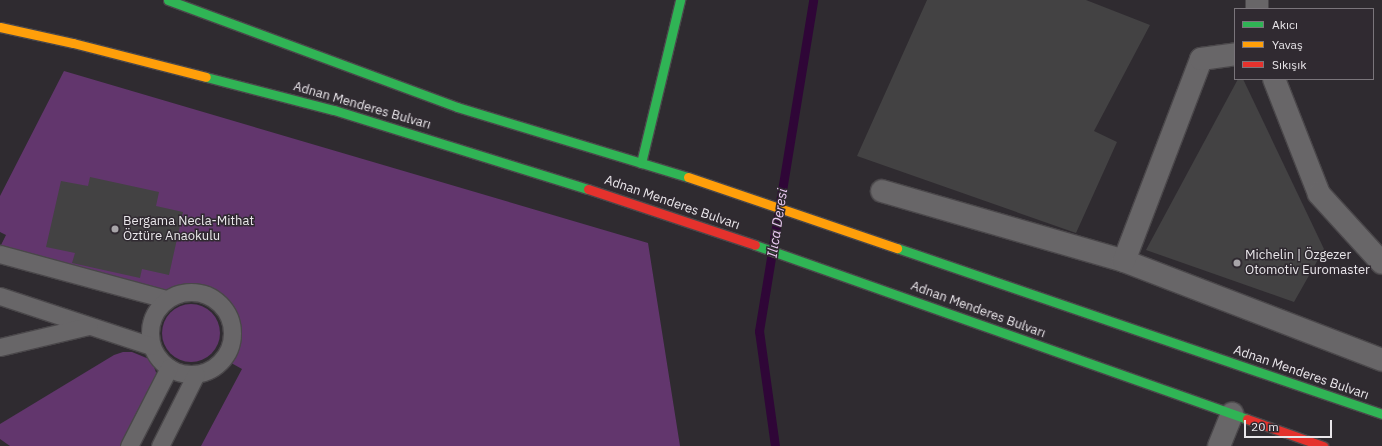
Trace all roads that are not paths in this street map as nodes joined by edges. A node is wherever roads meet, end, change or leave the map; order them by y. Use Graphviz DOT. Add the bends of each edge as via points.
graph roads {
  1 [pos="168,0"];
  2 [pos="680,0"];
  3 [pos="0,27"];
  4 [pos="1234,54"];
  5 [pos="1274,80"];
  6 [pos="641,163"];
  7 [pos="882,191"];
  8 [pos="0,254"];
  9 [pos="1124,260"];
  10 [pos="1382,264"];
  11 [pos="0,296"];
  12 [pos="166,299"];
  13 [pos="89,326"];
  14 [pos="152,346"];
  15 [pos="0,347"];
  16 [pos="1382,360"];
  17 [pos="169,368"];
  18 [pos="196,374"];
  19 [pos="1232,414"];
  20 [pos="1382,414"];
  21 [pos="129,446"];
  22 [pos="160,446"];
  23 [pos="1219,446"];
  24 [pos="1323,446"];
  1 -- 6 [label="main road, Adnan Menderes Bulvarı" via="457,107"];
  2 -- 6 [label="main road"];
  3 -- 19 [label="main road, Adnan Menderes Bulvarı" via="81,45 334,110 491,158 677,218"];
  4 -- 9 [label="street" via="1201,59"];
  5 -- 10 [label="street" via="1319,194"];
  6 -- 20 [label="main road, Adnan Menderes Bulvarı"];
  7 -- 9 [label="street"];
  8 -- 12 [label="lane"];
  9 -- 16 [label="street"];
  11 -- 13 [label="lane"];
  12 -- 14 [label="lane" via="157,308 151,320 149,333"];
  12 -- 18 [label="lane" via="184,292 204,293 225,309 231,321 232,335 224,359 206,371"];
  13 -- 14 [label="lane"];
  13 -- 15 [label="lane"];
  14 -- 17 [label="lane" via="158,359"];
  17 -- 18 [label="lane" via="182,373"];
  17 -- 21 [label="lane"];
  18 -- 22 [label="lane"];
  19 -- 23 [label="street"];
  19 -- 24 [label="main road, Adnan Menderes Bulvarı"];
}
